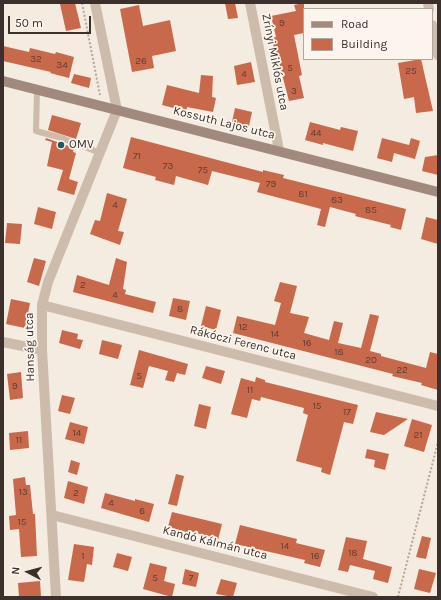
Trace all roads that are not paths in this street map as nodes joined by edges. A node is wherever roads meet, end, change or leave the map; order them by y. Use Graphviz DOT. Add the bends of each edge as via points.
graph roads {
  1 [pos="95,3"];
  2 [pos="250,3"];
  3 [pos="433,30"];
  4 [pos="438,55"];
  5 [pos="3,81"];
  6 [pos="37,90"];
  7 [pos="117,110"];
  8 [pos="279,150"];
  9 [pos="100,153"];
  10 [pos="438,192"];
  11 [pos="42,304"];
  12 [pos="3,342"];
  13 [pos="42,350"];
  14 [pos="438,406"];
  15 [pos="52,515"];
  16 [pos="56,597"];
  17 [pos="373,597"];
  1 -- 7 [label="street"];
  2 -- 8 [label="street, Zrínyi Miklós utca"];
  3 -- 4 [label="street"];
  5 -- 6 [label="main road, Kossuth Lajos utca"];
  6 -- 7 [label="main road, Kossuth Lajos utca"];
  6 -- 9 [label="lane" via="36,131"];
  7 -- 8 [label="main road, Kossuth Lajos utca"];
  7 -- 9 [label="street, Hanság utca"];
  8 -- 10 [label="main road, Kossuth Lajos utca"];
  9 -- 11 [label="street, Hanság utca" via="48,282"];
  11 -- 13 [label="street, Hanság utca"];
  11 -- 14 [label="street, Rákóczi Ferenc utca"];
  12 -- 13 [label="street"];
  13 -- 15 [label="street, Hanság utca"];
  15 -- 16 [label="street, Hanság utca"];
  15 -- 17 [label="street, Kandó Kálmán utca"];
}
